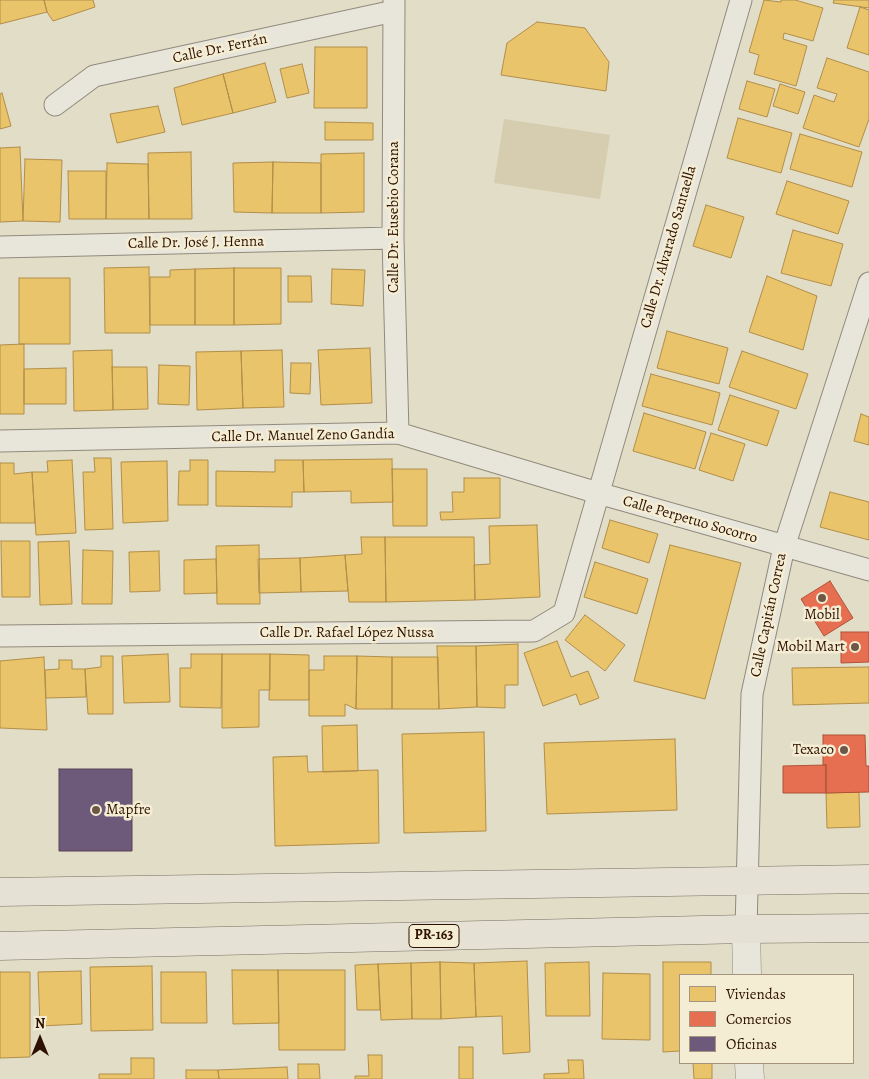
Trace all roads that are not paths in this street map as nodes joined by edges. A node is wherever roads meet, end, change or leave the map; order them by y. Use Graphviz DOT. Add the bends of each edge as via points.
graph roads {
  1 [pos="741,0"];
  2 [pos="394,5"];
  3 [pos="55,105"];
  4 [pos="393,238"];
  5 [pos="0,247"];
  6 [pos="869,283"];
  7 [pos="398,433"];
  8 [pos="0,440"];
  9 [pos="598,493"];
  10 [pos="784,547"];
  11 [pos="869,570"];
  12 [pos="0,636"];
  13 [pos="869,879"];
  14 [pos="747,882"];
  15 [pos="0,892"];
  16 [pos="869,928"];
  17 [pos="746,930"];
  18 [pos="0,946"];
  19 [pos="747,974"];
  20 [pos="749,1064"];
  21 [pos="750,1079"];
  1 -- 9 [label="street, Calle Dr. Alvarado Santaella"];
  2 -- 3 [label="street, Calle Dr. Ferrán" via="94,76"];
  2 -- 4 [label="street, Calle Dr. Eusebio Corana"];
  4 -- 5 [label="street, Calle Dr. José J. Henna"];
  4 -- 7 [label="street, Calle Dr. Eusebio Corana"];
  6 -- 10 [label="street, Calle Capitán Correa"];
  7 -- 8 [label="street, Calle Dr. Manuel Zeno Gandía"];
  7 -- 9 [label="street, Calle Dr. Manuel Zeno Gandía"];
  9 -- 10 [label="street, Calle Perpetuo Socorro"];
  9 -- 12 [label="street, Calle Dr. Rafael López Nussa" via="564,613 534,631"];
  10 -- 11 [label="street, Calle Perpetuo Socorro"];
  10 -- 14 [label="street, Calle Capitán Correa" via="752,694"];
  13 -- 14 [label="main road"];
  14 -- 15 [label="main road"];
  14 -- 17 [label="street, Calle Capitán Correa"];
  16 -- 17 [label="main road, PR-163"];
  17 -- 18 [label="main road, PR-163"];
  17 -- 19 [label="street"];
  20 -- 21 [label="street"];
}
